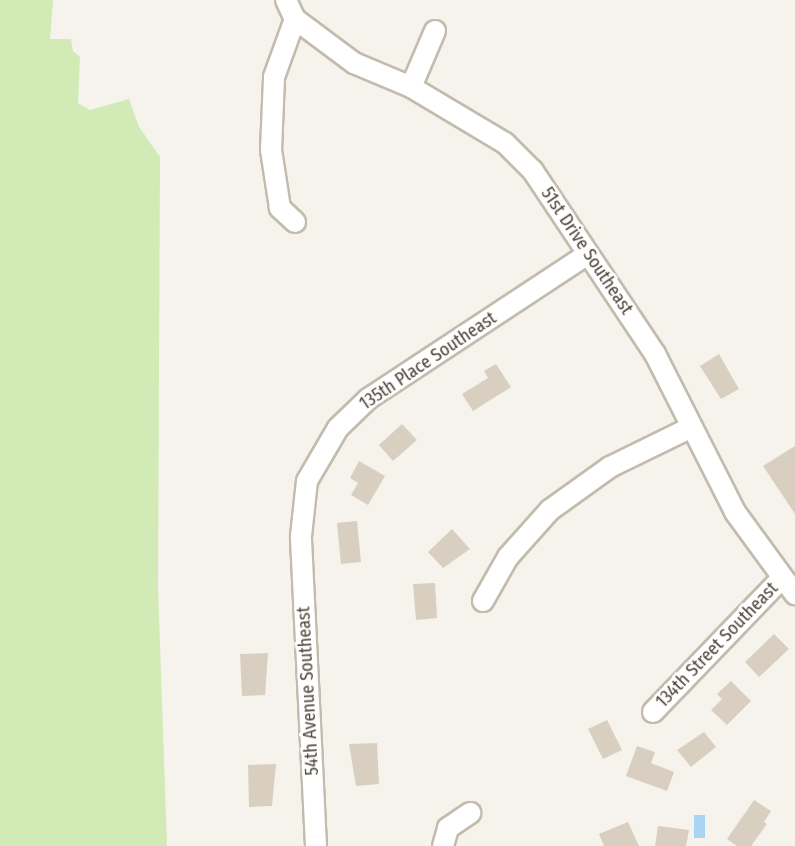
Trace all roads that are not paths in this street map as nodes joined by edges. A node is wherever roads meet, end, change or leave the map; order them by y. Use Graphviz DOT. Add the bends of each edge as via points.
graph roads {
  1 [pos="286,0"];
  2 [pos="296,19"];
  3 [pos="435,31"];
  4 [pos="411,87"];
  5 [pos="295,222"];
  6 [pos="588,254"];
  7 [pos="690,428"];
  8 [pos="301,536"];
  9 [pos="781,579"];
  10 [pos="795,594"];
  11 [pos="483,601"];
  12 [pos="653,712"];
  13 [pos="470,813"];
  14 [pos="316,846"];
  15 [pos="443,846"];
  1 -- 2 [label="street, 51st Drive Southeast"];
  2 -- 4 [label="street, 51st Drive Southeast" via="354,63"];
  2 -- 5 [label="street" via="274,77 271,150 280,208"];
  3 -- 4 [label="street"];
  4 -- 6 [label="street, 51st Drive Southeast" via="505,143 533,171"];
  6 -- 7 [label="street, 51st Drive Southeast" via="655,354"];
  6 -- 8 [label="street, 135th Place Southeast" via="361,406 338,428 308,482"];
  7 -- 9 [label="street, 51st Drive Southeast" via="735,512"];
  7 -- 11 [label="street" via="610,467 550,510 508,557"];
  8 -- 14 [label="street, 54th Avenue Southeast"];
  9 -- 10 [label="street, 51st Drive Southeast"];
  9 -- 12 [label="street, 134th Street Southeast"];
  13 -- 15 [label="street" via="448,828"];
}
